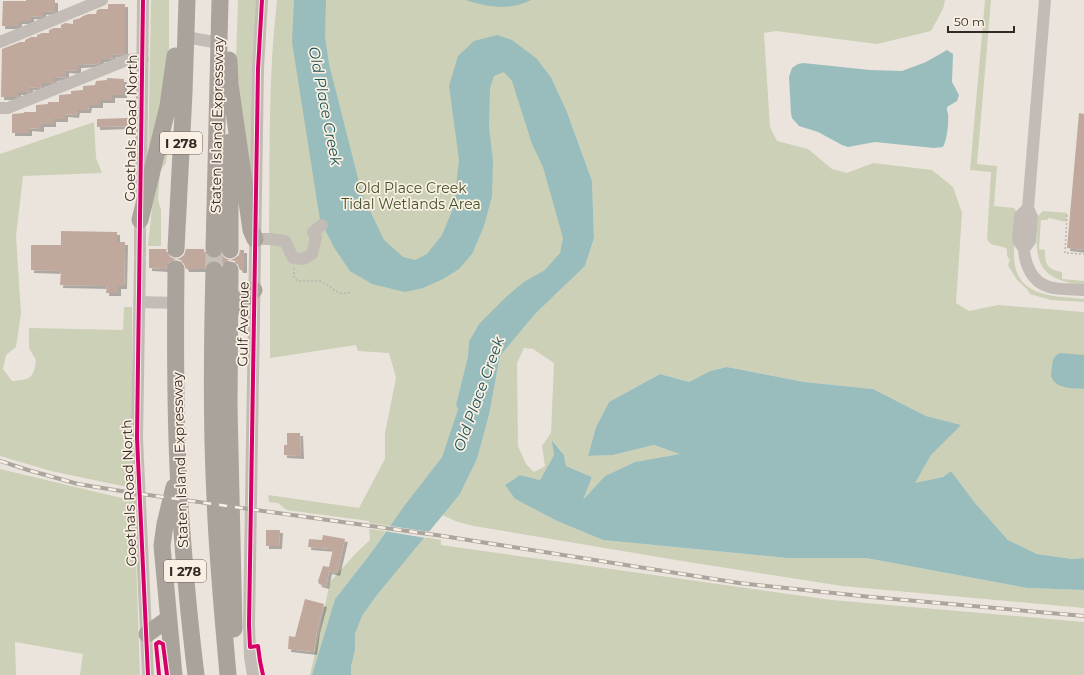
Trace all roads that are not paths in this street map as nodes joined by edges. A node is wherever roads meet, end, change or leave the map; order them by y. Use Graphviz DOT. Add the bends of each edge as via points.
graph roads {
  1 [pos="102,0"];
  2 [pos="144,0"];
  3 [pos="179,0"];
  4 [pos="187,0"];
  5 [pos="262,0"];
  6 [pos="1045,0"];
  7 [pos="220,6"];
  8 [pos="186,37"];
  9 [pos="0,42"];
  10 [pos="219,43"];
  11 [pos="143,58"];
  12 [pos="230,84"];
  13 [pos="0,108"];
  14 [pos="140,220"];
  15 [pos="322,225"];
  16 [pos="255,239"];
  17 [pos="176,249"];
  18 [pos="176,269"];
  19 [pos="254,290"];
  20 [pos="1084,290"];
  21 [pos="139,302"];
  22 [pos="176,303"];
  23 [pos="230,311"];
  24 [pos="178,467"];
  25 [pos="168,618"];
  26 [pos="147,634"];
  27 [pos="228,668"];
  28 [pos="148,675"];
  29 [pos="174,675"];
  30 [pos="196,675"];
  31 [pos="253,675"];
  1 -- 9 [label="street"];
  2 -- 11 [label="street, Goethals Road North"];
  3 -- 14 [label="highway" via="171,91"];
  4 -- 8 [label="highway, I 278"];
  5 -- 16 [label="street, Gulf Avenue" via="258,54"];
  6 -- 20 [label="street" via="1028,208 1032,217 1030,241 1024,249 1025,259 1033,276 1041,283 1049,287"];
  7 -- 10 [label="highway, Staten Island Expressway / I 278"];
  7 -- 12 [label="highway" via="229,42"];
  8 -- 10 [label="street"];
  8 -- 17 [label="highway, I 278"];
  10 -- 12 [label="highway, Staten Island Expressway / I 278" via="222,250"];
  11 -- 13 [label="street" via="127,60 8,108"];
  11 -- 14 [label="street, Goethals Road North"];
  12 -- 16 [label="highway" via="251,230"];
  14 -- 21 [label="street, Goethals Road North"];
  15 -- 16 [label="street" via="314,232 316,237 312,254 303,259 293,258 285,241"];
  16 -- 19 [label="street, Gulf Avenue"];
  18 -- 22 [label="highway, Staten Island Expressway / I 278"];
  19 -- 23 [label="highway"];
  19 -- 31 [label="street, Gulf Avenue" via="249,625"];
  21 -- 22 [label="street"];
  21 -- 26 [label="street, Goethals Road North" via="137,438"];
  22 -- 24 [label="highway, Staten Island Expressway / I 278"];
  23 -- 27 [label="highway" via="229,406 234,643"];
  23 -- 27 [label="highway, I 278" via="222,270 212,373 219,576"];
  24 -- 25 [label="highway" via="162,546"];
  24 -- 30 [label="highway, Staten Island Expressway / I 278" via="185,576"];
  25 -- 26 [label="highway"];
  25 -- 29 [label="highway"];
  26 -- 28 [label="street, Goethals Road North"];
}
